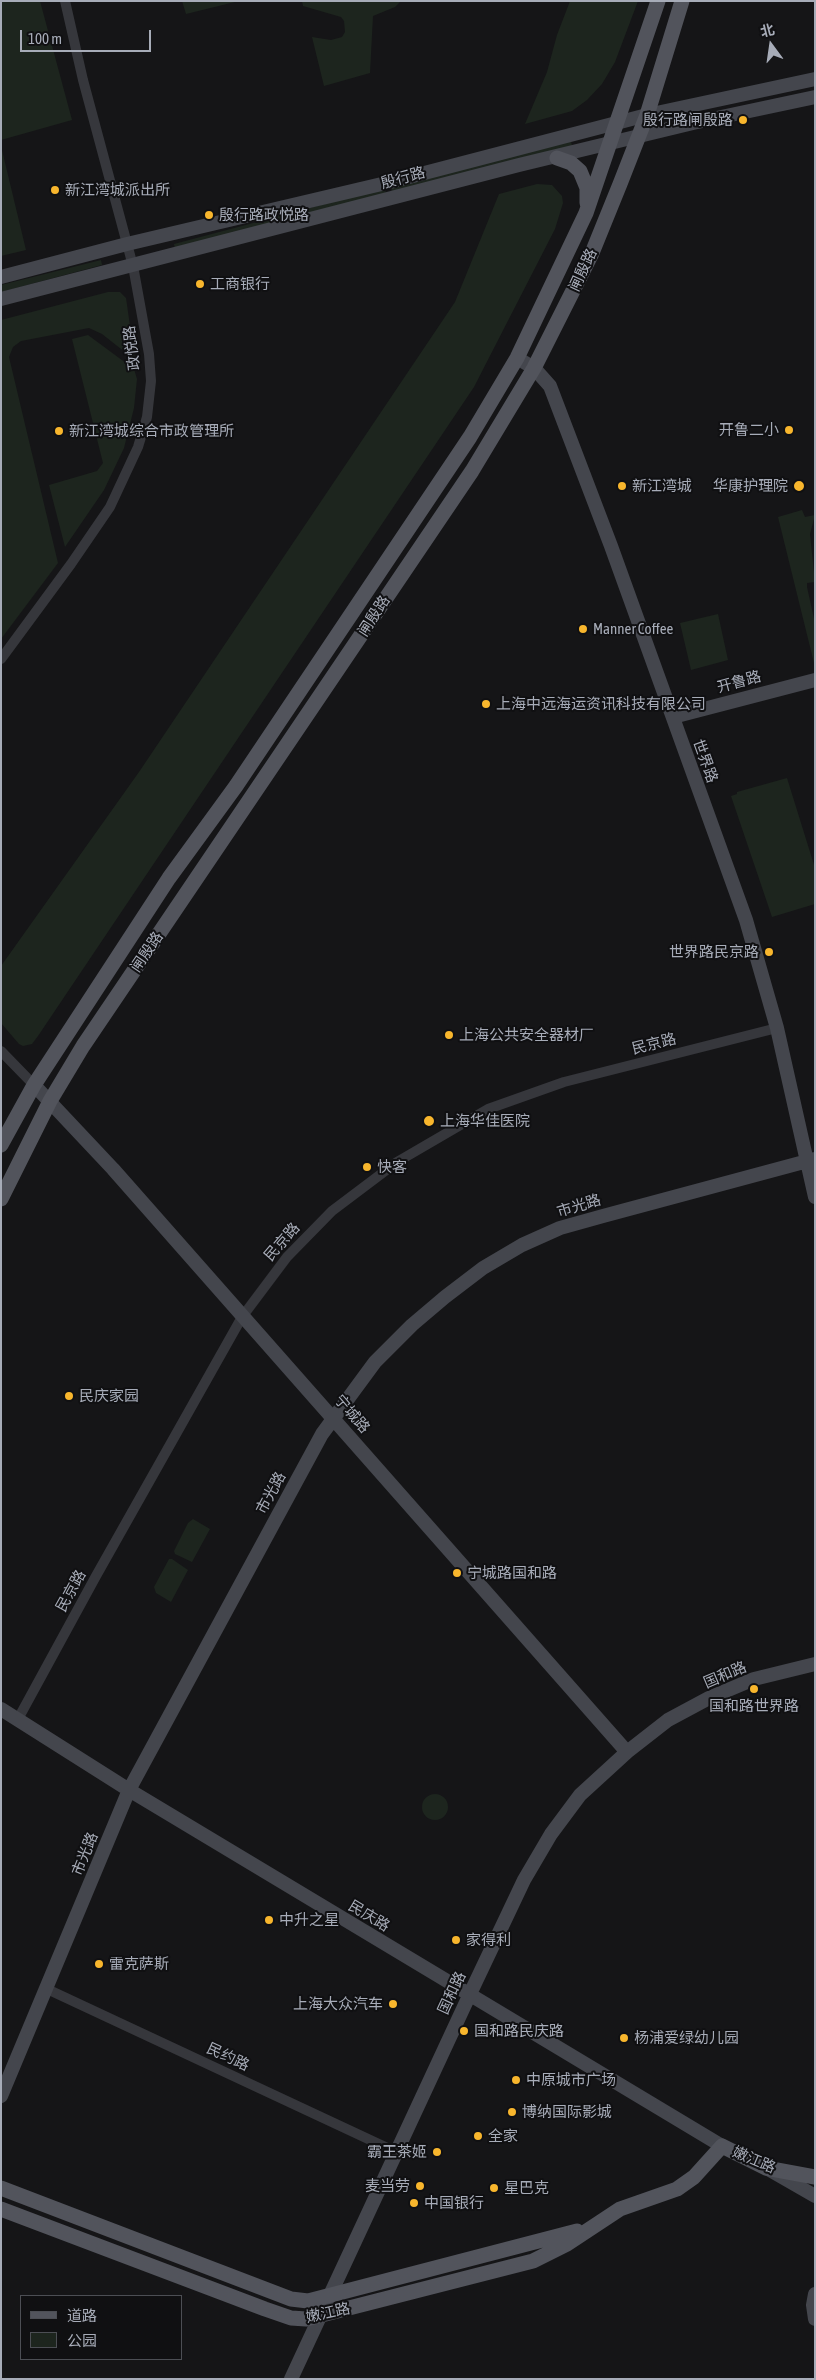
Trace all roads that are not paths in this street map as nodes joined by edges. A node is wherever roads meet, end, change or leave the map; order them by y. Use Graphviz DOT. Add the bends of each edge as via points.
graph roads {
  1 [pos="65,1"];
  2 [pos="658,1"];
  3 [pos="682,1"];
  4 [pos="815,79"];
  5 [pos="815,97"];
  6 [pos="647,115"];
  7 [pos="619,122"];
  8 [pos="637,138"];
  9 [pos="611,144"];
  10 [pos="557,158"];
  11 [pos="586,213"];
  12 [pos="127,244"];
  13 [pos="133,266"];
  14 [pos="1,277"];
  15 [pos="1,299"];
  16 [pos="517,358"];
  17 [pos="534,368"];
  18 [pos="1,659"];
  19 [pos="815,680"];
  20 [pos="673,717"];
  21 [pos="777,1028"];
  22 [pos="68,1032"];
  23 [pos="91,1035"];
  24 [pos="1,1051"];
  25 [pos="34,1085"];
  26 [pos="50,1101"];
  27 [pos="1,1145"];
  28 [pos="1,1150"];
  29 [pos="811,1160"];
  30 [pos="15,1172"];
  31 [pos="815,1197"];
  32 [pos="1,1199"];
  33 [pos="242,1317"];
  34 [pos="333,1418"];
  35 [pos="815,1664"];
  36 [pos="1,1709"];
  37 [pos="18,1719"];
  38 [pos="627,1752"];
  39 [pos="129,1790"];
  40 [pos="47,1989"];
  41 [pos="469,1996"];
  42 [pos="1,2096"];
  43 [pos="722,2146"];
  44 [pos="396,2152"];
  45 [pos="766,2168"];
  46 [pos="815,2177"];
  47 [pos="1,2188"];
  48 [pos="815,2196"];
  49 [pos="1,2209"];
  50 [pos="599,2222"];
  51 [pos="815,2294"];
  52 [pos="328,2296"];
  53 [pos="320,2316"];
  54 [pos="815,2319"];
  55 [pos="291,2379"];
  1 -- 12 [label="street, 政悦路"];
  2 -- 7 [label="main road, 闸殷路"];
  3 -- 6 [label="main road, 闸殷路"];
  4 -- 6 [label="street, 殷行路"];
  5 -- 8 [label="street, 殷行路"];
  6 -- 7 [label="street, 殷行路"];
  6 -- 8 [label="main road, 闸殷路"];
  7 -- 9 [label="main road, 闸殷路"];
  7 -- 12 [label="street, 殷行路" via="386,183"];
  8 -- 9 [label="street, 殷行路"];
  8 -- 17 [label="main road, 闸殷路" via="592,253"];
  9 -- 10 [label="street, 殷行路"];
  9 -- 11 [label="main road, 闸殷路"];
  10 -- 11 [label="main road" via="571,163 584,178 588,196"];
  10 -- 13 [label="street, 殷行路"];
  11 -- 16 [label="main road, 闸殷路"];
  12 -- 13 [label="street, 政悦路"];
  12 -- 14 [label="street, 殷行路"];
  13 -- 15 [label="street, 殷行路"];
  13 -- 18 [label="street, 政悦路" via="150,354 151,380 147,417 138,447 110,507"];
  16 -- 17 [label="street, 世界路"];
  16 -- 22 [label="main road, 闸殷路" via="465,446 263,747 169,878"];
  17 -- 20 [label="street, 世界路" via="550,386"];
  17 -- 23 [label="main road, 闸殷路" via="472,471"];
  19 -- 20 [label="street, 开鲁路"];
  20 -- 21 [label="street, 世界路" via="746,920"];
  21 -- 29 [label="street, 世界路"];
  21 -- 33 [label="street, 民京路" via="564,1082 475,1116 397,1162 332,1211 287,1257"];
  22 -- 23 [label="main road" via="77,1042"];
  22 -- 25 [label="main road, 闸殷路"];
  23 -- 26 [label="main road, 闸殷路"];
  24 -- 25 [label="street"];
  25 -- 26 [label="street, 宁城路"];
  25 -- 27 [label="main road, 闸殷路"];
  26 -- 30 [label="main road, 闸殷路"];
  26 -- 33 [label="street, 宁城路"];
  28 -- 30 [label="main road" via="11,1142 17,1147 19,1157"];
  29 -- 31 [label="street, 世界路"];
  29 -- 34 [label="street, 市光路" via="560,1228 522,1245 483,1268 412,1325 375,1362"];
  30 -- 32 [label="main road, 闸殷路"];
  33 -- 34 [label="street, 宁城路"];
  33 -- 37 [label="street, 民京路"];
  34 -- 38 [label="street, 宁城路"];
  34 -- 39 [label="street, 市光路"];
  35 -- 38 [label="street, 国和路" via="754,1679 709,1698 668,1720"];
  36 -- 37 [label="street, 民庆路"];
  37 -- 39 [label="street, 民庆路"];
  38 -- 41 [label="street, 国和路" via="580,1796 542,1848"];
  39 -- 40 [label="street, 市光路"];
  39 -- 41 [label="street, 民庆路"];
  40 -- 42 [label="street, 市光路"];
  40 -- 44 [label="street, 民约路"];
  41 -- 43 [label="street, 民庆路"];
  41 -- 44 [label="street, 国和路"];
  43 -- 45 [label="main road, 嫩江路"];
  43 -- 50 [label="main road, 嫩江路" via="694,2177 677,2189 659,2198 620,2209"];
  44 -- 52 [label="street, 国和路"];
  45 -- 46 [label="main road, 嫩江路"];
  45 -- 48 [label="street"];
  47 -- 52 [label="main road, 嫩江路" via="291,2299 308,2301"];
  49 -- 53 [label="main road, 嫩江路" via="291,2318 306,2320"];
  50 -- 52 [label="main road, 嫩江路" via="555,2238"];
  50 -- 53 [label="main road, 嫩江路" via="534,2261"];
  51 -- 54 [label="street"];
  52 -- 53 [label="street, 国和路"];
  53 -- 55 [label="street, 国和路"];
}
